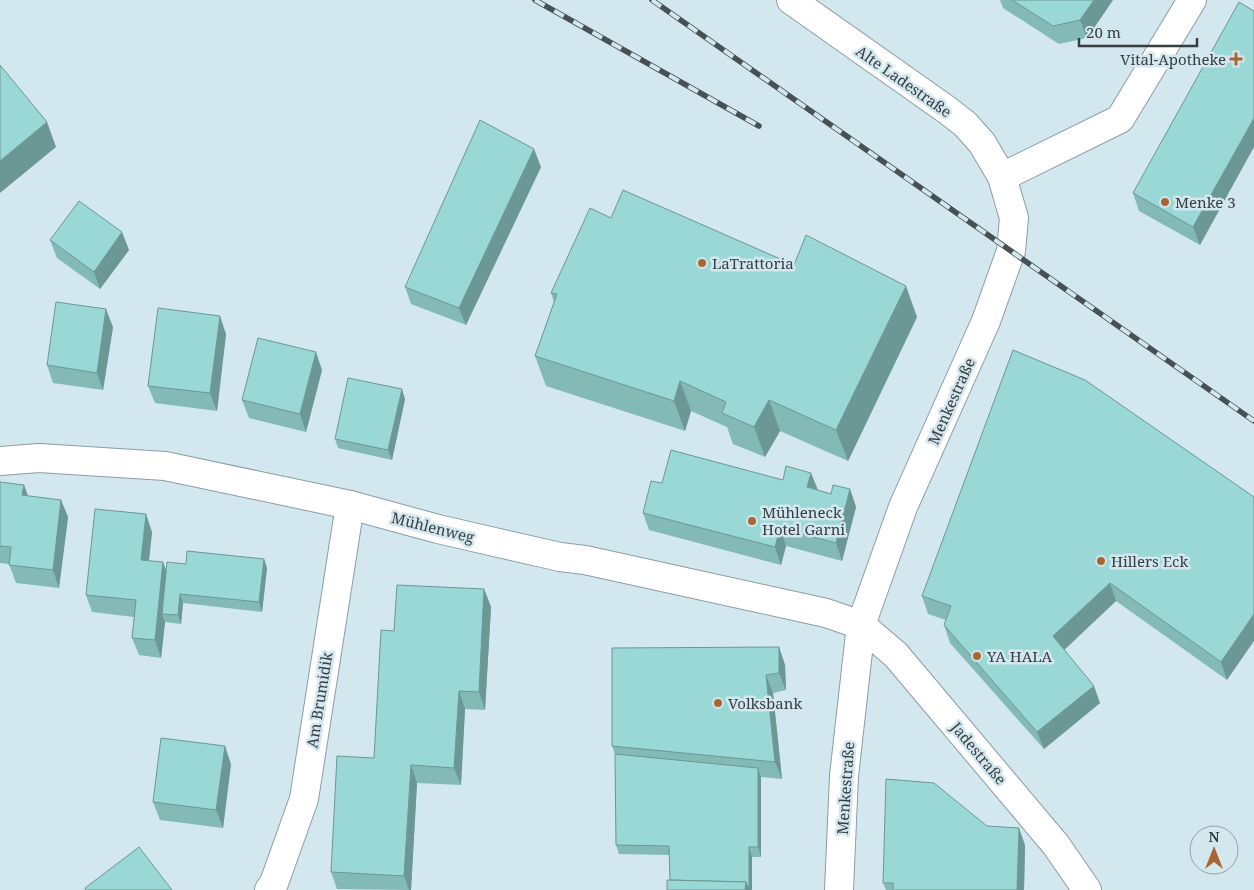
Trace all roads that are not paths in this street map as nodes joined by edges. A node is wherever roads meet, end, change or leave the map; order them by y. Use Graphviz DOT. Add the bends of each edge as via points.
graph roads {
  1 [pos="791,0"];
  2 [pos="1192,0"];
  3 [pos="1002,177"];
  4 [pos="0,460"];
  5 [pos="350,505"];
  6 [pos="861,625"];
  7 [pos="269,890"];
  8 [pos="839,890"];
  9 [pos="1086,890"];
  1 -- 3 [label="street, Alte Ladestraße" via="965,124 982,142"];
  2 -- 3 [label="street" via="1120,119"];
  3 -- 6 [label="street, Menkestraße" via="1014,218 1011,251 986,321 903,507"];
  4 -- 5 [label="street, Mühlenweg" via="40,458 166,466"];
  5 -- 6 [label="street, Mühlenweg" via="475,538 826,613"];
  5 -- 7 [label="street, Am Brumidik" via="304,799"];
  6 -- 8 [label="street, Menkestraße" via="844,776"];
  6 -- 9 [label="street, Jadestraße" via="902,662 1056,846"];
}
